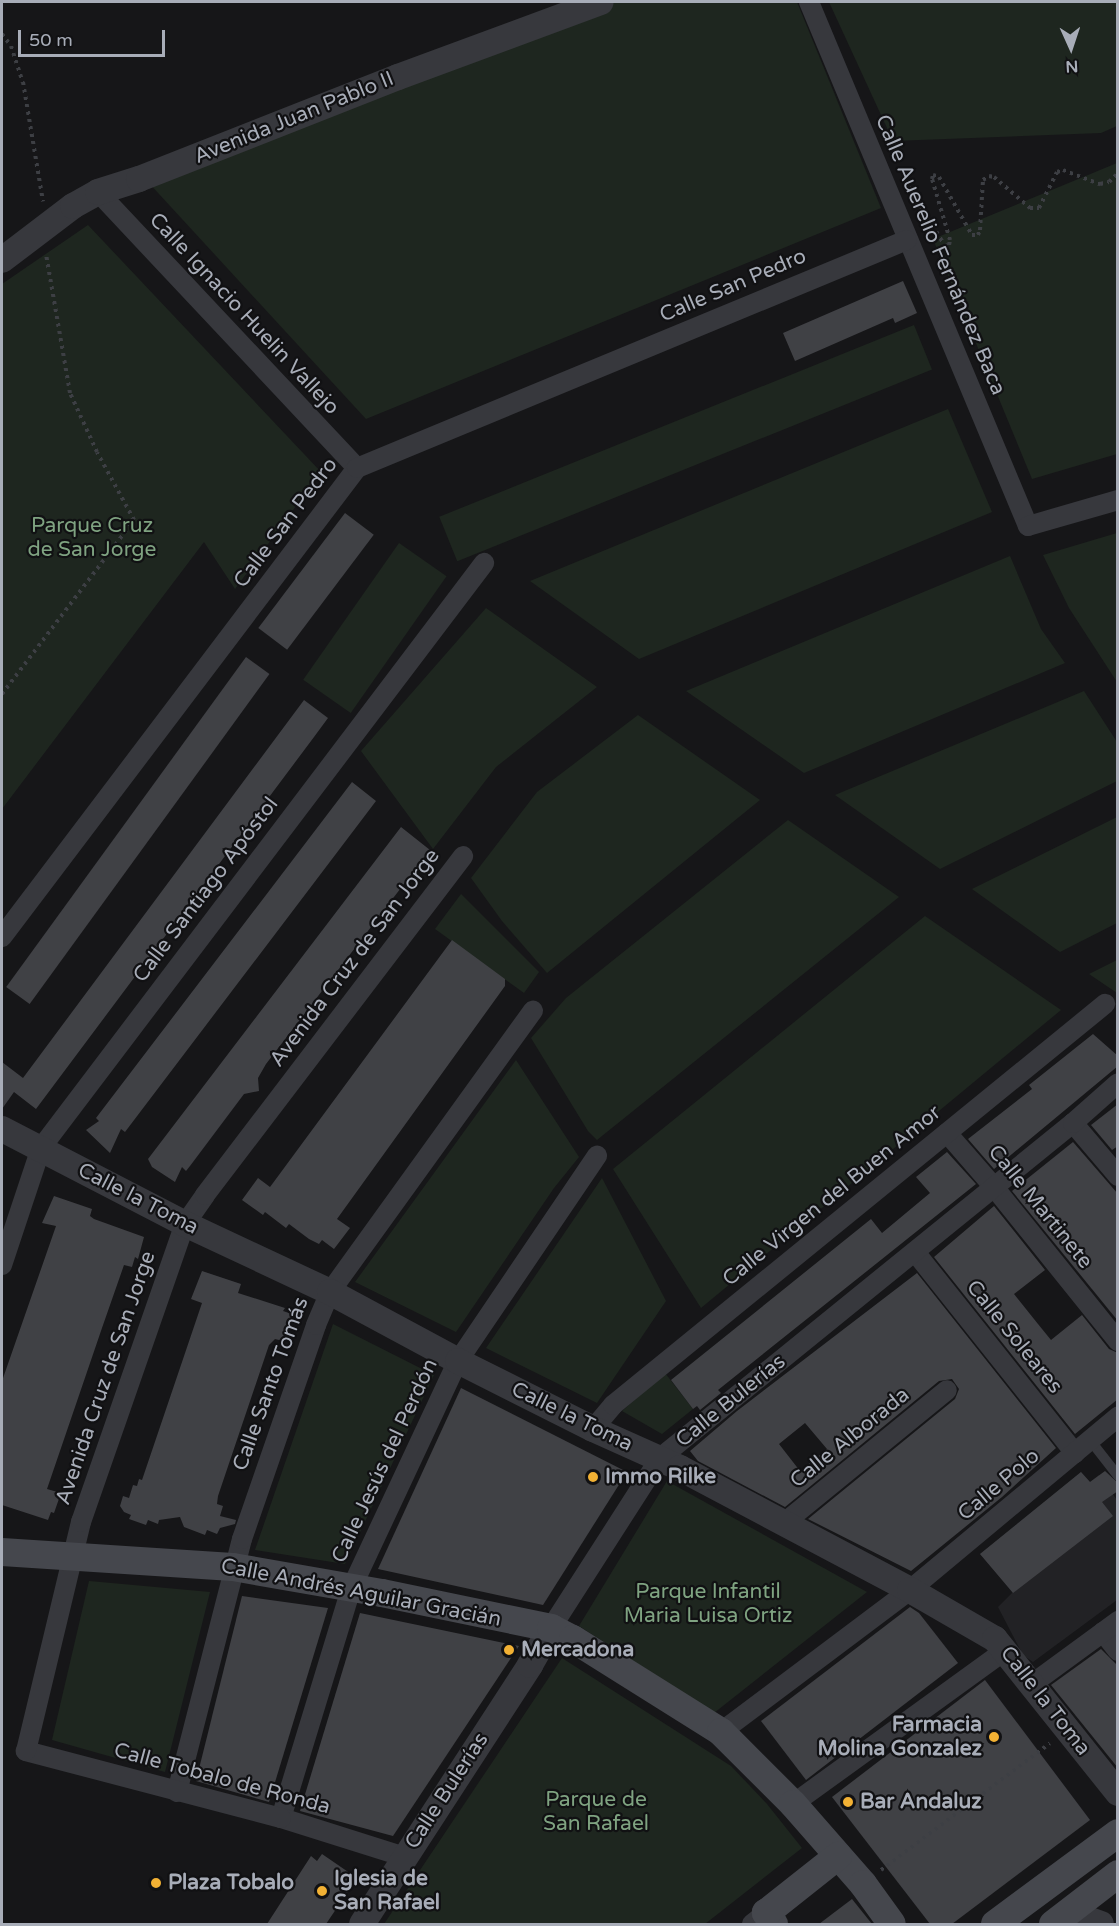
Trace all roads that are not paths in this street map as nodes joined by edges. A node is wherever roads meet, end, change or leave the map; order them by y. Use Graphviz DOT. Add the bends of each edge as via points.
graph roads {
  1 [pos="601,2"];
  2 [pos="809,2"];
  3 [pos="98,192"];
  4 [pos="907,240"];
  5 [pos="2,260"];
  6 [pos="357,468"];
  7 [pos="1118,500"];
  8 [pos="484,563"];
  9 [pos="463,856"];
  10 [pos="2,937"];
  11 [pos="1105,1004"];
  12 [pos="533,1011"];
  13 [pos="1118,1083"];
  14 [pos="1073,1123"];
  15 [pos="2,1129"];
  16 [pos="947,1133"];
  17 [pos="41,1148"];
  18 [pos="597,1155"];
  19 [pos="1115,1169"];
  20 [pos="994,1187"];
  21 [pos="186,1224"];
  22 [pos="915,1252"];
  23 [pos="2,1265"];
  24 [pos="330,1292"];
  25 [pos="1118,1341"];
  26 [pos="458,1361"];
  27 [pos="947,1390"];
  28 [pos="1118,1418"];
  29 [pos="593,1429"];
  30 [pos="1083,1447"];
  31 [pos="660,1458"];
  32 [pos="1118,1476"];
  33 [pos="784,1523"];
  34 [pos="2,1552"];
  35 [pos="72,1556"];
  36 [pos="233,1567"];
  37 [pos="351,1589"];
  38 [pos="910,1590"];
  39 [pos="1110,1626"];
  40 [pos="550,1628"];
  41 [pos="1005,1651"];
  42 [pos="1118,1651"];
  43 [pos="1032,1684"];
  44 [pos="721,1732"];
  45 [pos="26,1751"];
  46 [pos="177,1792"];
  47 [pos="1118,1793"];
  48 [pos="793,1804"];
  49 [pos="281,1818"];
  50 [pos="1118,1833"];
  51 [pos="838,1856"];
  52 [pos="405,1857"];
  53 [pos="1118,1874"];
  54 [pos="1060,1918"];
  55 [pos="764,1921"];
  56 [pos="362,1924"];
  57 [pos="892,1924"];
  58 [pos="995,1924"];
  59 [pos="1101,1924"];
  1 -- 3 [label="street, Avenida Juan Pablo II"];
  2 -- 4 [label="street, Calle Auerelio Fernández Baca"];
  3 -- 5 [label="street, Avenida Juan Pablo II"];
  3 -- 6 [label="street, Calle Ignacio Huelin Vallejo"];
  4 -- 6 [label="street, Calle San Pedro"];
  4 -- 7 [label="street, Calle Auerelio Fernández Baca" via="1028,526"];
  6 -- 10 [label="street, Calle San Pedro"];
  8 -- 17 [label="street, Calle Santiago Apóstol"];
  9 -- 21 [label="street, Avenida Cruz de San Jorge"];
  11 -- 16 [label="street, Calle Virgen del Buen Amor"];
  12 -- 24 [label="street, Calle Santo Tomás"];
  13 -- 14 [label="street, Calle Bulerías"];
  14 -- 19 [label="street"];
  14 -- 20 [label="street, Calle Bulerías"];
  15 -- 17 [label="street, Calle la Toma"];
  16 -- 20 [label="street, Calle Martinete"];
  16 -- 29 [label="street, Calle Virgen del Buen Amor" via="613,1405"];
  17 -- 21 [label="street, Calle la Toma"];
  17 -- 23 [label="street, Calle Santiago Apóstol"];
  18 -- 26 [label="street, Calle Jesús del Perdón"];
  20 -- 22 [label="street, Calle Bulerías"];
  20 -- 25 [label="street, Calle Martinete"];
  21 -- 24 [label="street, Calle la Toma"];
  21 -- 35 [label="street, Avenida Cruz de San Jorge"];
  22 -- 30 [label="street, Calle Soleares"];
  22 -- 31 [label="street, Calle Bulerías"];
  24 -- 26 [label="street, Calle la Toma"];
  24 -- 36 [label="street, Calle Santo Tomás"];
  26 -- 29 [label="street, Calle la Toma"];
  26 -- 37 [label="street, Calle Jesús del Perdón"];
  27 -- 33 [label="street, Calle Alborada"];
  28 -- 30 [label="street, Calle Polo"];
  29 -- 31 [label="street, Calle la Toma"];
  30 -- 32 [label="lane"];
  30 -- 38 [label="street, Calle Polo"];
  31 -- 33 [label="street, Calle la Toma"];
  31 -- 40 [label="street, Calle Bulerías"];
  33 -- 38 [label="street, Calle la Toma"];
  34 -- 35 [label="main road, Calle Andrés Aguilar Gracián"];
  35 -- 36 [label="main road, Calle Andrés Aguilar Gracián"];
  35 -- 45 [label="street, Avenida Cruz de San Jorge"];
  36 -- 37 [label="main road, Calle Andrés Aguilar Gracián"];
  36 -- 46 [label="street, Calle Santo Tomás"];
  37 -- 40 [label="main road, Calle Andrés Aguilar Gracián"];
  37 -- 49 [label="street, Calle Jesús del Perdón"];
  38 -- 41 [label="street, Calle la Toma" via="995,1639"];
  38 -- 44 [label="street, Calle Polo"];
  39 -- 42 [label="street"];
  39 -- 43 [label="street"];
  40 -- 44 [label="main road, Calle Andrés Aguilar Gracián"];
  40 -- 52 [label="street, Calle Bulerías"];
  41 -- 43 [label="street, Calle la Toma"];
  41 -- 48 [label="street"];
  43 -- 47 [label="street, Calle la Toma"];
  44 -- 48 [label="main road, Calle Andrés Aguilar Gracián"];
  45 -- 46 [label="street, Calle Tobalo de Ronda"];
  46 -- 49 [label="street, Calle Tobalo de Ronda"];
  48 -- 51 [label="main road, Calle Andrés Aguilar Gracián"];
  49 -- 52 [label="street, Calle Tobalo de Ronda"];
  50 -- 58 [label="main road"];
  51 -- 55 [label="main road"];
  51 -- 57 [label="main road, Calle Andrés Aguilar Gracián"];
  52 -- 56 [label="street, Calle Bulerías"];
  53 -- 54 [label="main road"];
  54 -- 59 [label="street"];
}
